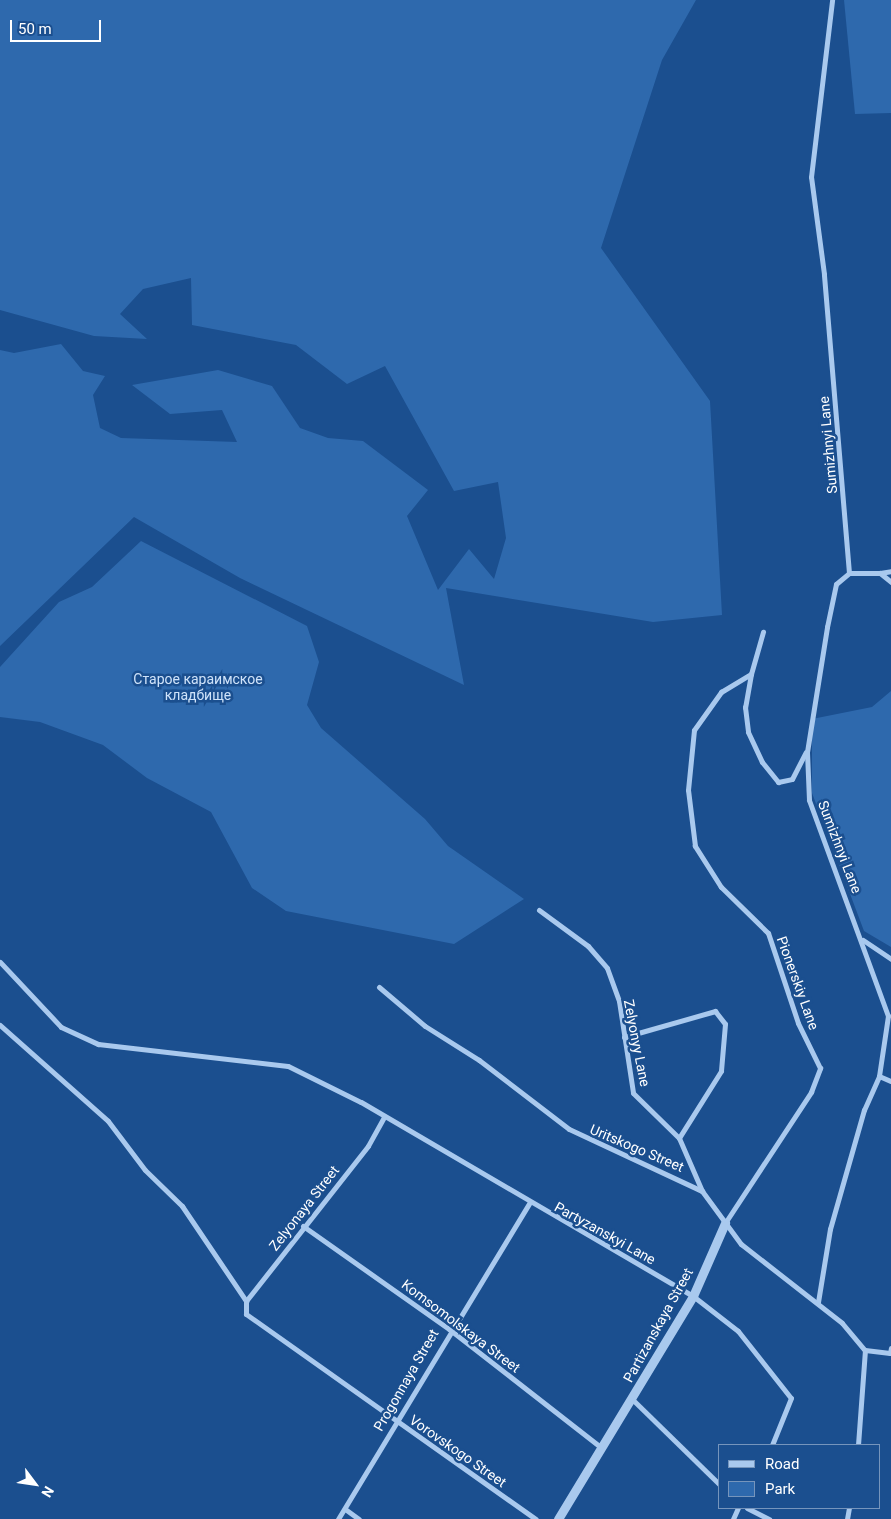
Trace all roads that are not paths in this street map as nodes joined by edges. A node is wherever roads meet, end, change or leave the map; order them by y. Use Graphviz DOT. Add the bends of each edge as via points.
graph roads {
  1 [pos="832,0"];
  2 [pos="891,570"];
  3 [pos="849,573"];
  4 [pos="880,573"];
  5 [pos="891,582"];
  6 [pos="763,632"];
  7 [pos="751,674"];
  8 [pos="806,752"];
  9 [pos="539,910"];
  10 [pos="863,940"];
  11 [pos="891,959"];
  12 [pos="0,962"];
  13 [pos="379,988"];
  14 [pos="0,1024"];
  15 [pos="624,1037"];
  16 [pos="879,1076"];
  17 [pos="891,1081"];
  18 [pos="811,1092"];
  19 [pos="384,1117"];
  20 [pos="679,1138"];
  21 [pos="702,1191"];
  22 [pos="529,1203"];
  23 [pos="725,1223"];
  24 [pos="303,1226"];
  25 [pos="693,1296"];
  26 [pos="246,1301"];
  27 [pos="818,1302"];
  28 [pos="449,1329"];
  29 [pos="865,1350"];
  30 [pos="891,1351"];
  31 [pos="633,1400"];
  32 [pos="394,1420"];
  33 [pos="772,1444"];
  34 [pos="858,1444"];
  35 [pos="603,1448"];
  36 [pos="718,1483"];
  37 [pos="345,1509"];
  38 [pos="748,1509"];
  39 [pos="338,1519"];
  40 [pos="359,1519"];
  41 [pos="536,1519"];
  42 [pos="558,1519"];
  43 [pos="770,1519"];
  1 -- 3 [label="street, Sumizhnyi Lane" via="811,177 824,274"];
  2 -- 4 [label="street"];
  3 -- 4 [label="street"];
  3 -- 8 [label="street, Sumizhnyi Lane" via="836,584"];
  4 -- 5 [label="street"];
  6 -- 7 [label="street"];
  7 -- 8 [label="street" via="745,707 748,732 762,762 778,782 792,779"];
  7 -- 18 [label="street, Pionerskiy Lane" via="721,692 694,730 688,790 695,846 721,887 768,933 798,1023 820,1068"];
  8 -- 10 [label="street, Sumizhnyi Lane" via="809,800"];
  9 -- 15 [label="street, Zelyonyy Lane" via="588,946 607,968"];
  10 -- 11 [label="street"];
  10 -- 16 [label="street, Sumizhnyi Lane" via="888,1016"];
  12 -- 19 [label="street, Partyzanskyi Lane" via="61,1027 98,1044 288,1066"];
  13 -- 21 [label="street, Uritskogo Street" via="424,1026 479,1060 569,1129 602,1148 643,1160"];
  14 -- 26 [label="street" via="108,1121 145,1170 182,1206"];
  15 -- 20 [label="street, Zelyonyy Lane" via="633,1093"];
  15 -- 20 [label="street" via="715,1011 725,1024 721,1071"];
  16 -- 17 [label="street"];
  16 -- 27 [label="street, Sumizhnyi Lane" via="864,1110 830,1229"];
  18 -- 23 [label="street, Partizanskaya Street"];
  19 -- 22 [label="street, Partyzanskyi Lane"];
  19 -- 24 [label="street, Zelyonaya Street" via="368,1146"];
  20 -- 21 [label="street, Zelyonyy Lane"];
  21 -- 23 [label="street, Uritskogo Street"];
  22 -- 25 [label="street, Partyzanskyi Lane"];
  22 -- 28 [label="street, Progonnaya Street"];
  23 -- 25 [label="street, Partizanskaya Street"];
  23 -- 27 [label="street, Uritskogo Street" via="754,1255"];
  24 -- 26 [label="street, Zelyonaya Street"];
  24 -- 28 [label="street, Komsomolskaya Street"];
  25 -- 31 [label="street, Partizanskaya Street"];
  25 -- 33 [label="street, Partyzanskyi Lane" via="738,1331 791,1398"];
  26 -- 32 [label="street, Vorovskogo Street" via="246,1314"];
  27 -- 29 [label="street, Uritskogo Street"];
  28 -- 32 [label="street, Progonnaya Street"];
  28 -- 35 [label="street, Komsomolskaya Street"];
  29 -- 30 [label="street"];
  29 -- 34 [label="street"];
  31 -- 35 [label="street, Partizanskaya Street"];
  31 -- 36 [label="street"];
  32 -- 37 [label="street, Progonnaya Street"];
  32 -- 41 [label="street, Vorovskogo Street"];
  35 -- 42 [label="street, Partizanskaya Street"];
  37 -- 39 [label="street, Progonnaya Street"];
  37 -- 40 [label="street"];
  38 -- 43 [label="street"];
}
